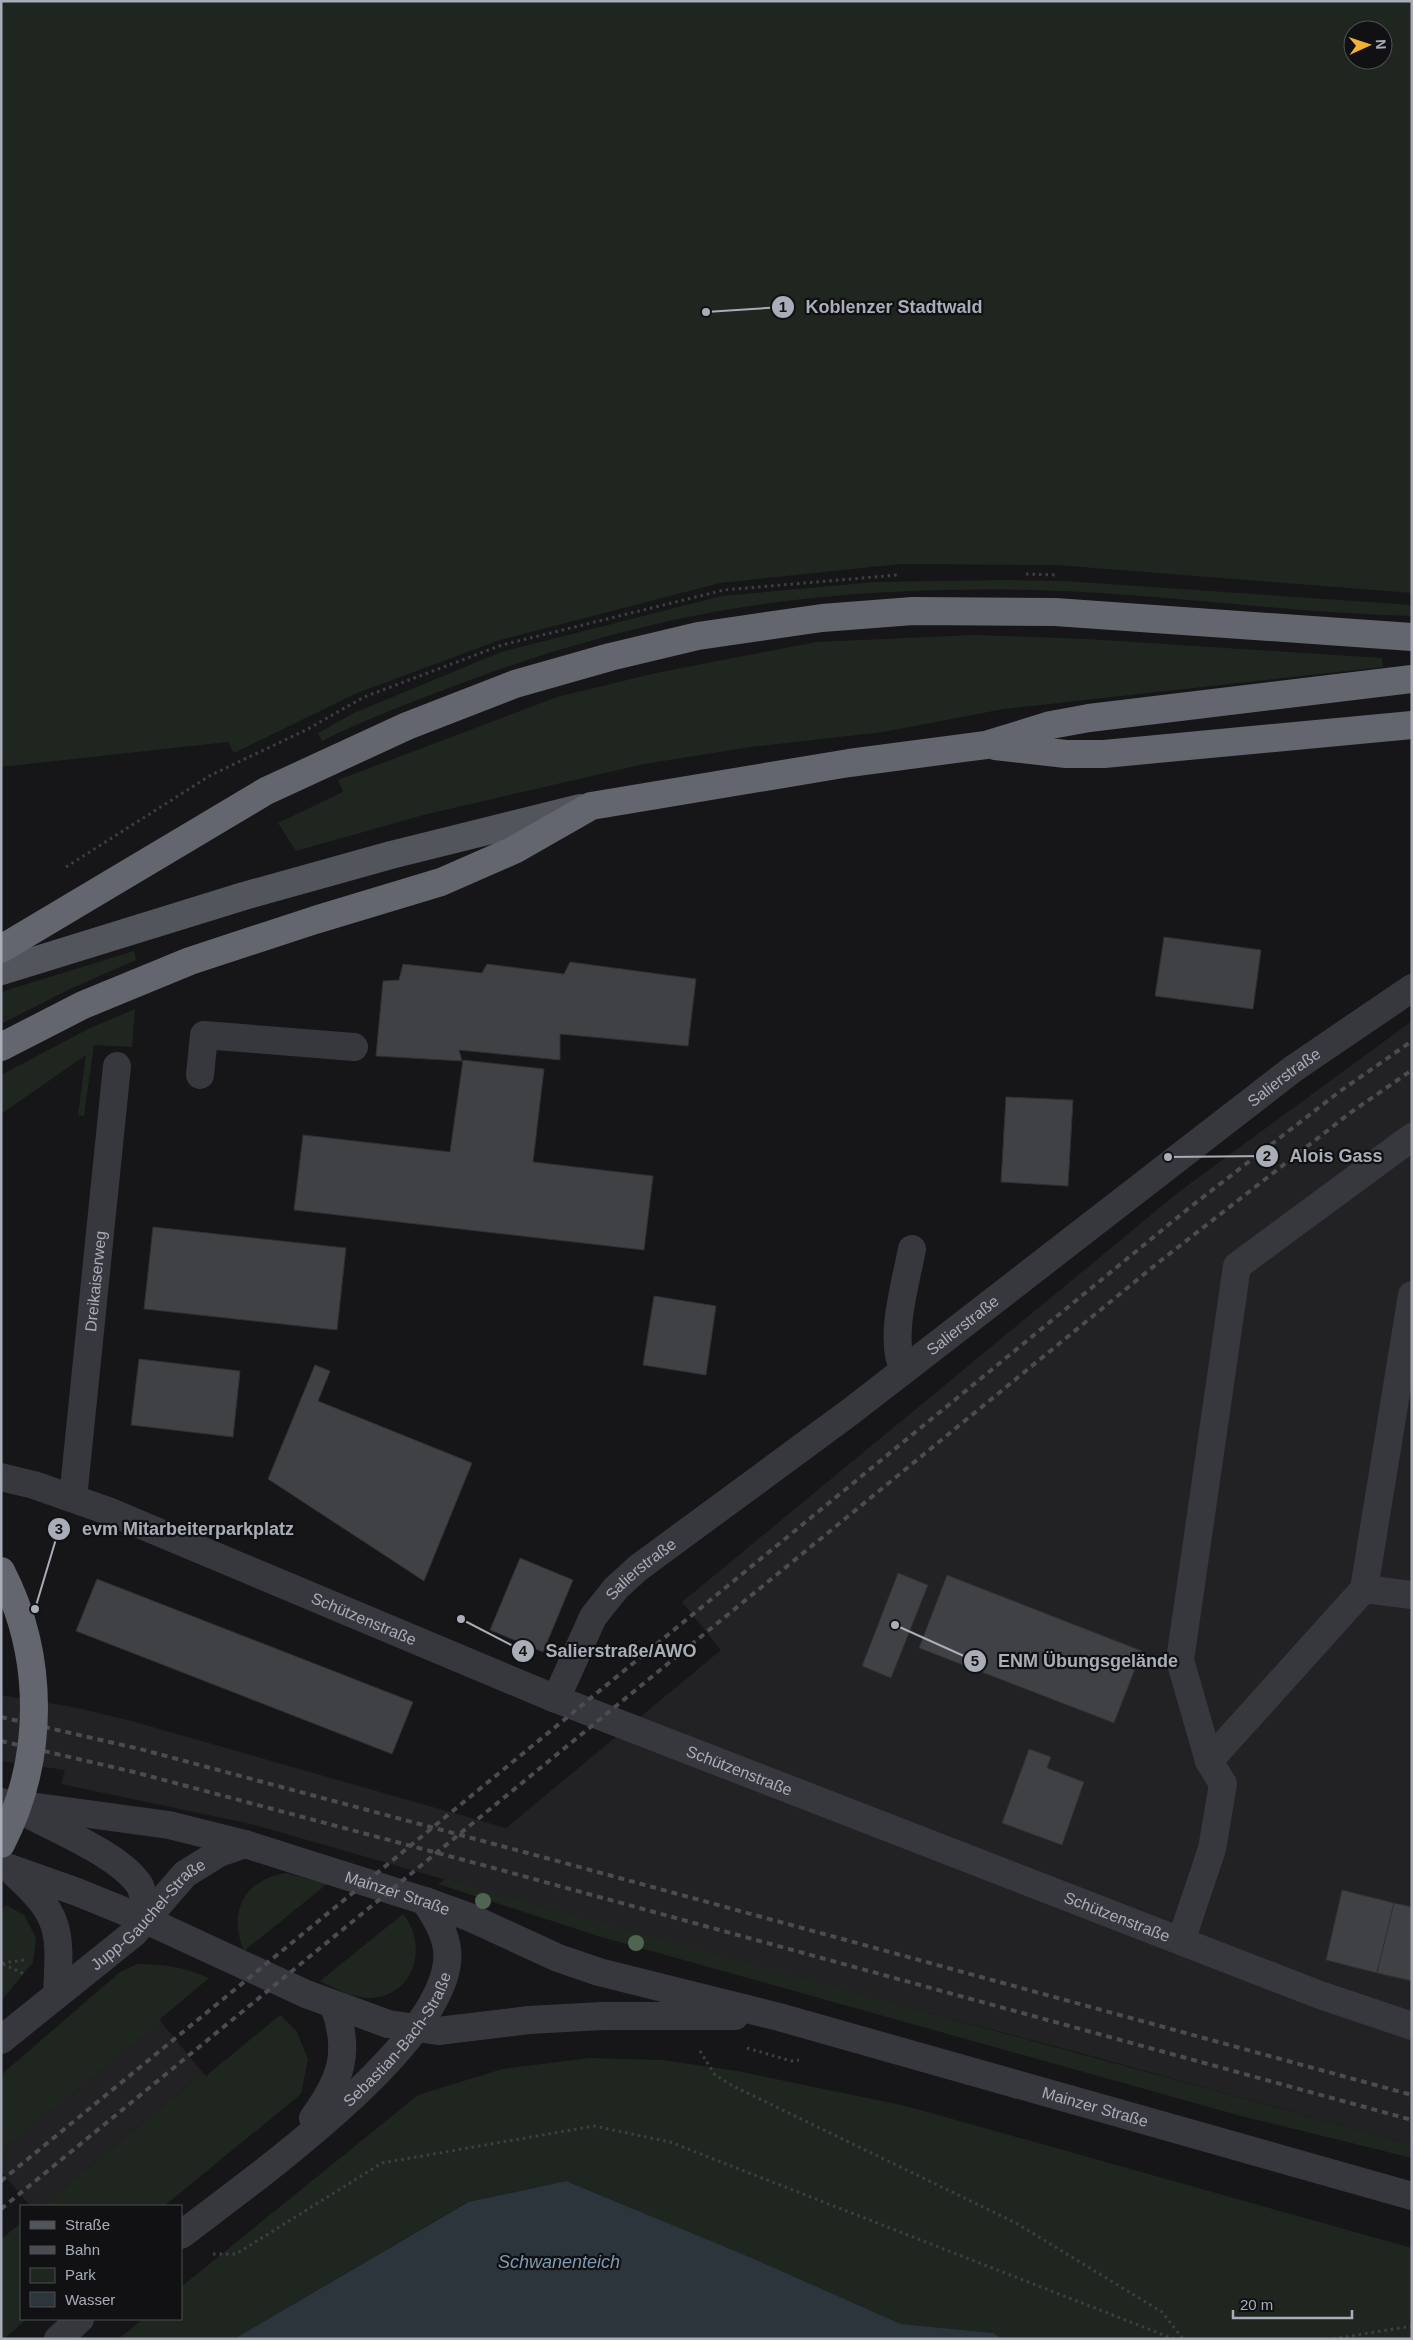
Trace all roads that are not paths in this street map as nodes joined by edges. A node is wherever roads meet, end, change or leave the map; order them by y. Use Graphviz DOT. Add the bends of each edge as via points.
graph roads {
  1 [pos="1412,637"];
  2 [pos="1412,679"];
  3 [pos="1412,725"];
  4 [pos="986,745"];
  5 [pos="591,806"];
  6 [pos="1,949"];
  7 [pos="1,972"];
  8 [pos="1412,988"];
  9 [pos="1,1047"];
  10 [pos="354,1047"];
  11 [pos="117,1066"];
  12 [pos="200,1075"];
  13 [pos="1412,1137"];
  14 [pos="912,1249"];
  15 [pos="1412,1295"];
  16 [pos="904,1370"];
  17 [pos="1,1477"];
  18 [pos="73,1498"];
  19 [pos="1,1571"];
  20 [pos="1364,1590"];
  21 [pos="1412,1595"];
  22 [pos="556,1699"];
  23 [pos="1209,1761"];
  24 [pos="4,1802"];
  25 [pos="245,1844"];
  26 [pos="3,1859"];
  27 [pos="425,1901"];
  28 [pos="146,1920"];
  29 [pos="1181,1941"];
  30 [pos="57,1995"];
  31 [pos="334,2006"];
  32 [pos="779,2017"];
  33 [pos="1412,2026"];
  34 [pos="417,2028"];
  35 [pos="1,2040"];
  36 [pos="285,2154"];
  37 [pos="1412,2196"];
  38 [pos="182,2234"];
  39 [pos="79,2320"];
  40 [pos="58,2339"];
  1 -- 6 [label="highway" via="1055,612 913,611 822,618 698,636 610,656 515,684 407,726 266,791"];
  2 -- 4 [label="highway" via="1089,718 1051,725"];
  3 -- 4 [label="highway" via="1104,754 1066,754"];
  4 -- 5 [label="highway" via="849,763"];
  5 -- 7 [label="main road" via="391,855 244,896"];
  5 -- 9 [label="highway" via="514,850 441,882 190,961 83,1005"];
  8 -- 16 [label="street, Salierstraße" via="1293,1069"];
  10 -- 12 [label="street" via="204,1035"];
  11 -- 18 [label="street, Dreikaiserweg"];
  13 -- 23 [label="street" via="1237,1266 1180,1660"];
  14 -- 16 [label="street" via="898,1332 899,1360"];
  15 -- 20 [label="street"];
  16 -- 22 [label="street, Salierstraße" via="638,1568 616,1588 593,1617"];
  17 -- 18 [label="street, Schützenstraße"];
  18 -- 22 [label="street, Schützenstraße"];
  19 -- 26 [label="highway, bridge" via="21,1618 33,1672 35,1709 30,1765"];
  20 -- 21 [label="street"];
  20 -- 23 [label="street"];
  22 -- 29 [label="street, Schützenstraße"];
  23 -- 29 [label="street" via="1223,1784 1212,1849"];
  24 -- 25 [label="street, Mainzer Straße" via="169,1825"];
  24 -- 28 [label="street, Mainzer Straße" via="104,1854 131,1874 142,1894"];
  25 -- 27 [label="street, Mainzer Straße"];
  25 -- 28 [label="street, Jupp-Gauchel-Straße" via="219,1853 185,1874"];
  26 -- 28 [label="street, Mainzer Straße"];
  26 -- 30 [label="street" via="49,1911 58,1946"];
  27 -- 32 [label="street, Mainzer Straße" via="469,1917 558,1958 599,1972"];
  27 -- 34 [label="street, Sebastian-Bach-Straße" via="441,1926 447,1943 448,1961 444,1984"];
  28 -- 30 [label="street, Jupp-Gauchel-Straße"];
  28 -- 31 [label="street, Mainzer Straße"];
  29 -- 33 [label="street, Schützenstraße" via="1320,1995"];
  30 -- 35 [label="street, Jupp-Gauchel-Straße"];
  31 -- 34 [label="street, Mainzer Straße" via="388,2024"];
  31 -- 36 [label="street, Sebastian-Bach-Straße" via="342,2027 341,2069 322,2105"];
  32 -- 34 [label="street, Mainzer Straße" via="602,2016 529,2020 438,2031"];
  32 -- 37 [label="street, Mainzer Straße"];
  34 -- 36 [label="street, Sebastian-Bach-Straße" via="404,2046 354,2094"];
  36 -- 38 [label="street, Sebastian-Bach-Straße"];
  39 -- 40 [label="street"];
}
